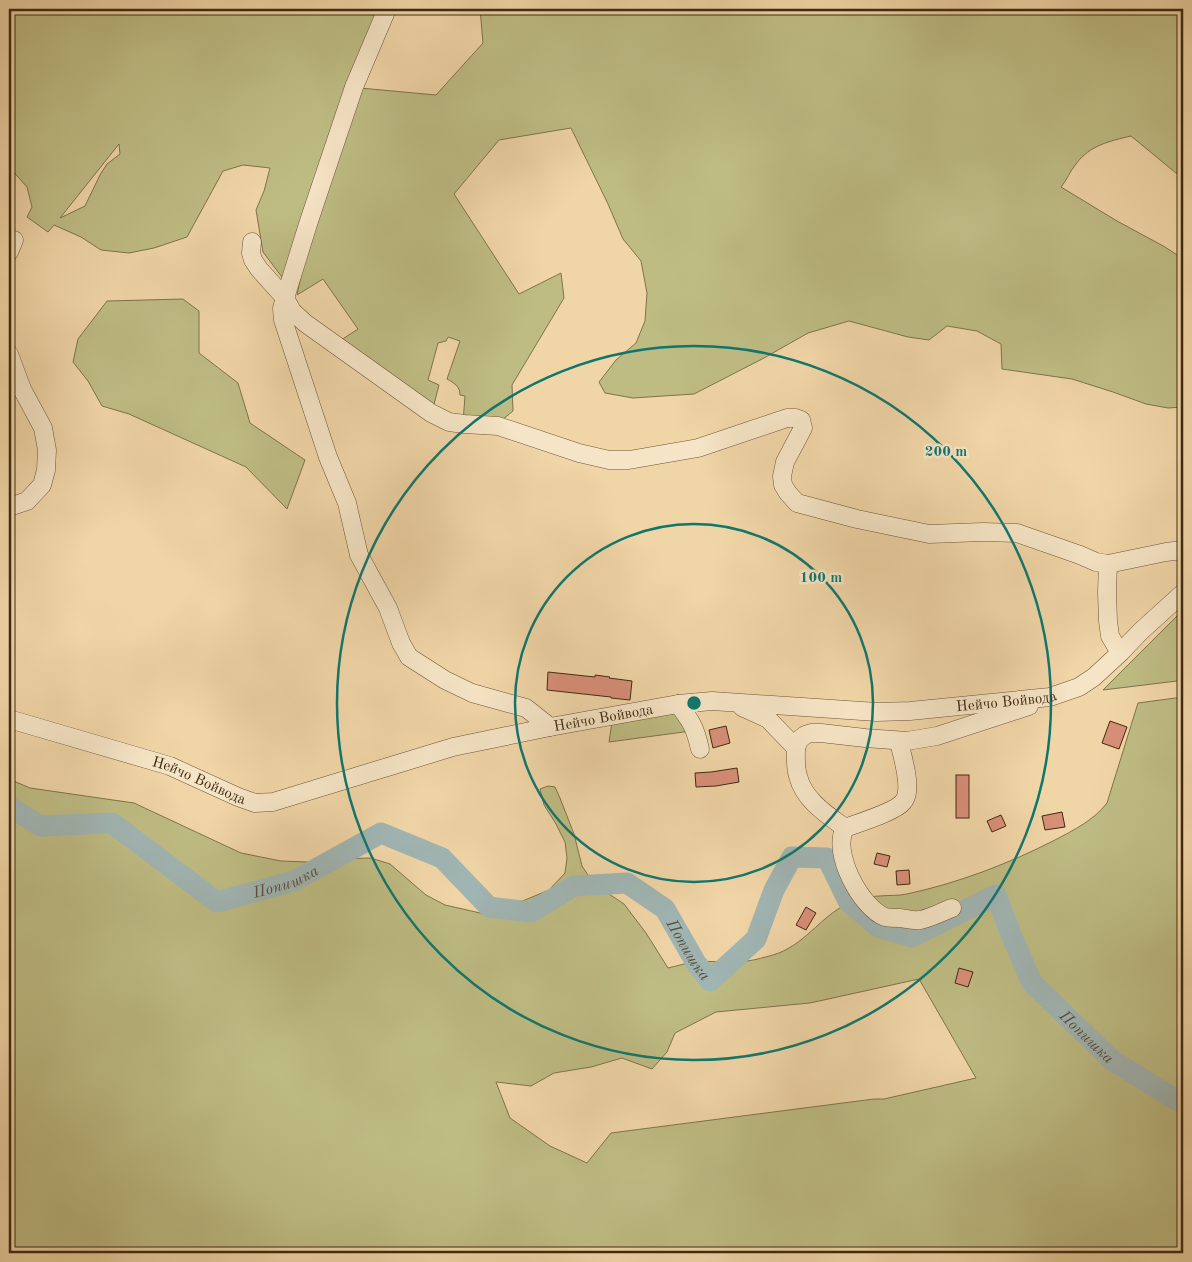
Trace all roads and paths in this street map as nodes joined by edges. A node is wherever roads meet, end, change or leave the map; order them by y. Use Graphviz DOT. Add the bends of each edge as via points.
graph roads {
  1 [pos="387,9"];
  2 [pos="252,242"];
  3 [pos="285,298"];
  4 [pos="9,354"];
  5 [pos="9,507"];
  6 [pos="1183,550"];
  7 [pos="1108,564"];
  8 [pos="1183,593"];
  9 [pos="1120,653"];
  10 [pos="1050,697"];
  11 [pos="732,702"];
  12 [pos="678,704"];
  13 [pos="9,719"];
  14 [pos="550,727"];
  15 [pos="899,741"];
  16 [pos="796,748"];
  17 [pos="700,749"];
  18 [pos="846,828"];
  19 [pos="952,908"];
  1 -- 3 [label="street" via="354,87"];
  2 -- 3 [label="street" via="253,260"];
  3 -- 7 [label="street" via="292,311 306,323 431,413 449,422 498,426 579,453 609,460 629,460 698,448 796,418 801,420 803,428 785,462 782,476 783,485 797,502 929,534 1017,533"];
  3 -- 14 [label="street" via="283,320 328,457 347,502 359,555 388,608 409,657 444,680 472,693 526,708"];
  4 -- 5 [label="street" via="22,389 43,428 47,450 42,485 27,501"];
  6 -- 7 [label="street"];
  7 -- 9 [label="street" via="1110,636"];
  8 -- 9 [label="street, Нейчо Войвода"];
  9 -- 10 [label="street, Нейчо Войвода" via="1094,678"];
  10 -- 11 [label="street, Нейчо Войвода" via="877,712"];
  10 -- 15 [label="street" via="936,736"];
  11 -- 12 [label="street, Нейчо Войвода"];
  11 -- 16 [label="street" via="768,719"];
  12 -- 14 [label="street, Нейчо Войвода"];
  12 -- 17 [label="street" via="696,730"];
  13 -- 14 [label="street, Нейчо Войвода" via="170,766 255,803 273,802 453,747"];
  15 -- 16 [label="street" via="821,732 805,735"];
  15 -- 18 [label="street" via="907,782 903,802"];
  16 -- 18 [label="street" via="797,776 802,787 825,813"];
  18 -- 19 [label="street" via="842,833 842,846 851,880 876,912 886,917 921,920"];
}
